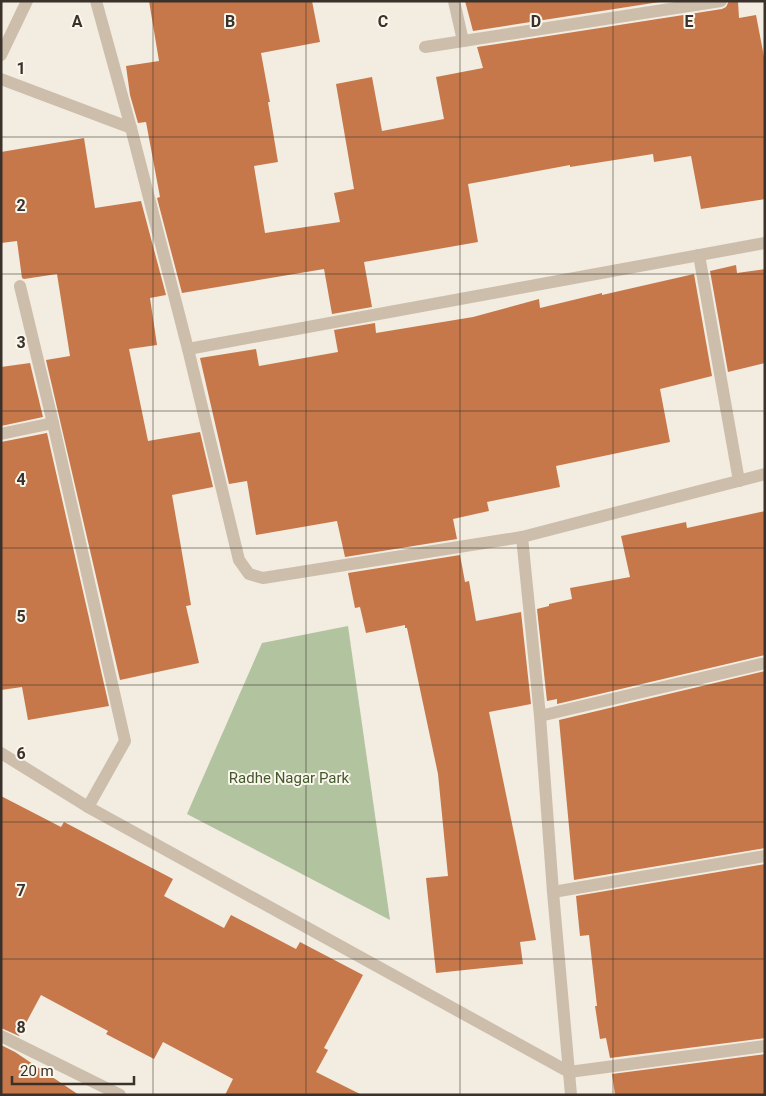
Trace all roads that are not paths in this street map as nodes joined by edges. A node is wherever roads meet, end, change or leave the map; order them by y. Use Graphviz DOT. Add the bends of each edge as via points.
graph roads {
  1 [pos="26,1"];
  2 [pos="96,1"];
  3 [pos="454,1"];
  4 [pos="721,1"];
  5 [pos="701,3"];
  6 [pos="463,41"];
  7 [pos="425,47"];
  8 [pos="1,56"];
  9 [pos="1,79"];
  10 [pos="131,128"];
  11 [pos="765,243"];
  12 [pos="699,255"];
  13 [pos="20,286"];
  14 [pos="188,349"];
  15 [pos="53,423"];
  16 [pos="1,434"];
  17 [pos="765,474"];
  18 [pos="739,481"];
  19 [pos="522,537"];
  20 [pos="765,663"];
  21 [pos="540,716"];
  22 [pos="1,753"];
  23 [pos="88,807"];
  24 [pos="765,856"];
  25 [pos="553,892"];
  26 [pos="1,1036"];
  27 [pos="765,1046"];
  28 [pos="569,1072"];
  29 [pos="120,1095"];
  30 [pos="571,1095"];
  1 -- 8 [label="street"];
  2 -- 10 [label="street"];
  3 -- 6 [label="street"];
  4 -- 5 [label="street"];
  5 -- 6 [label="street"];
  6 -- 7 [label="street"];
  9 -- 10 [label="street"];
  10 -- 14 [label="street"];
  11 -- 12 [label="street"];
  12 -- 14 [label="street"];
  12 -- 18 [label="street"];
  13 -- 15 [label="street"];
  14 -- 19 [label="street" via="239,560 249,574 262,578"];
  15 -- 16 [label="street"];
  15 -- 23 [label="street" via="125,741"];
  17 -- 18 [label="street"];
  18 -- 19 [label="street"];
  19 -- 21 [label="street"];
  20 -- 21 [label="street"];
  21 -- 25 [label="street"];
  22 -- 23 [label="street"];
  23 -- 28 [label="street"];
  24 -- 25 [label="street"];
  25 -- 28 [label="street"];
  26 -- 29 [label="street"];
  27 -- 28 [label="street"];
  28 -- 30 [label="street"];
}
